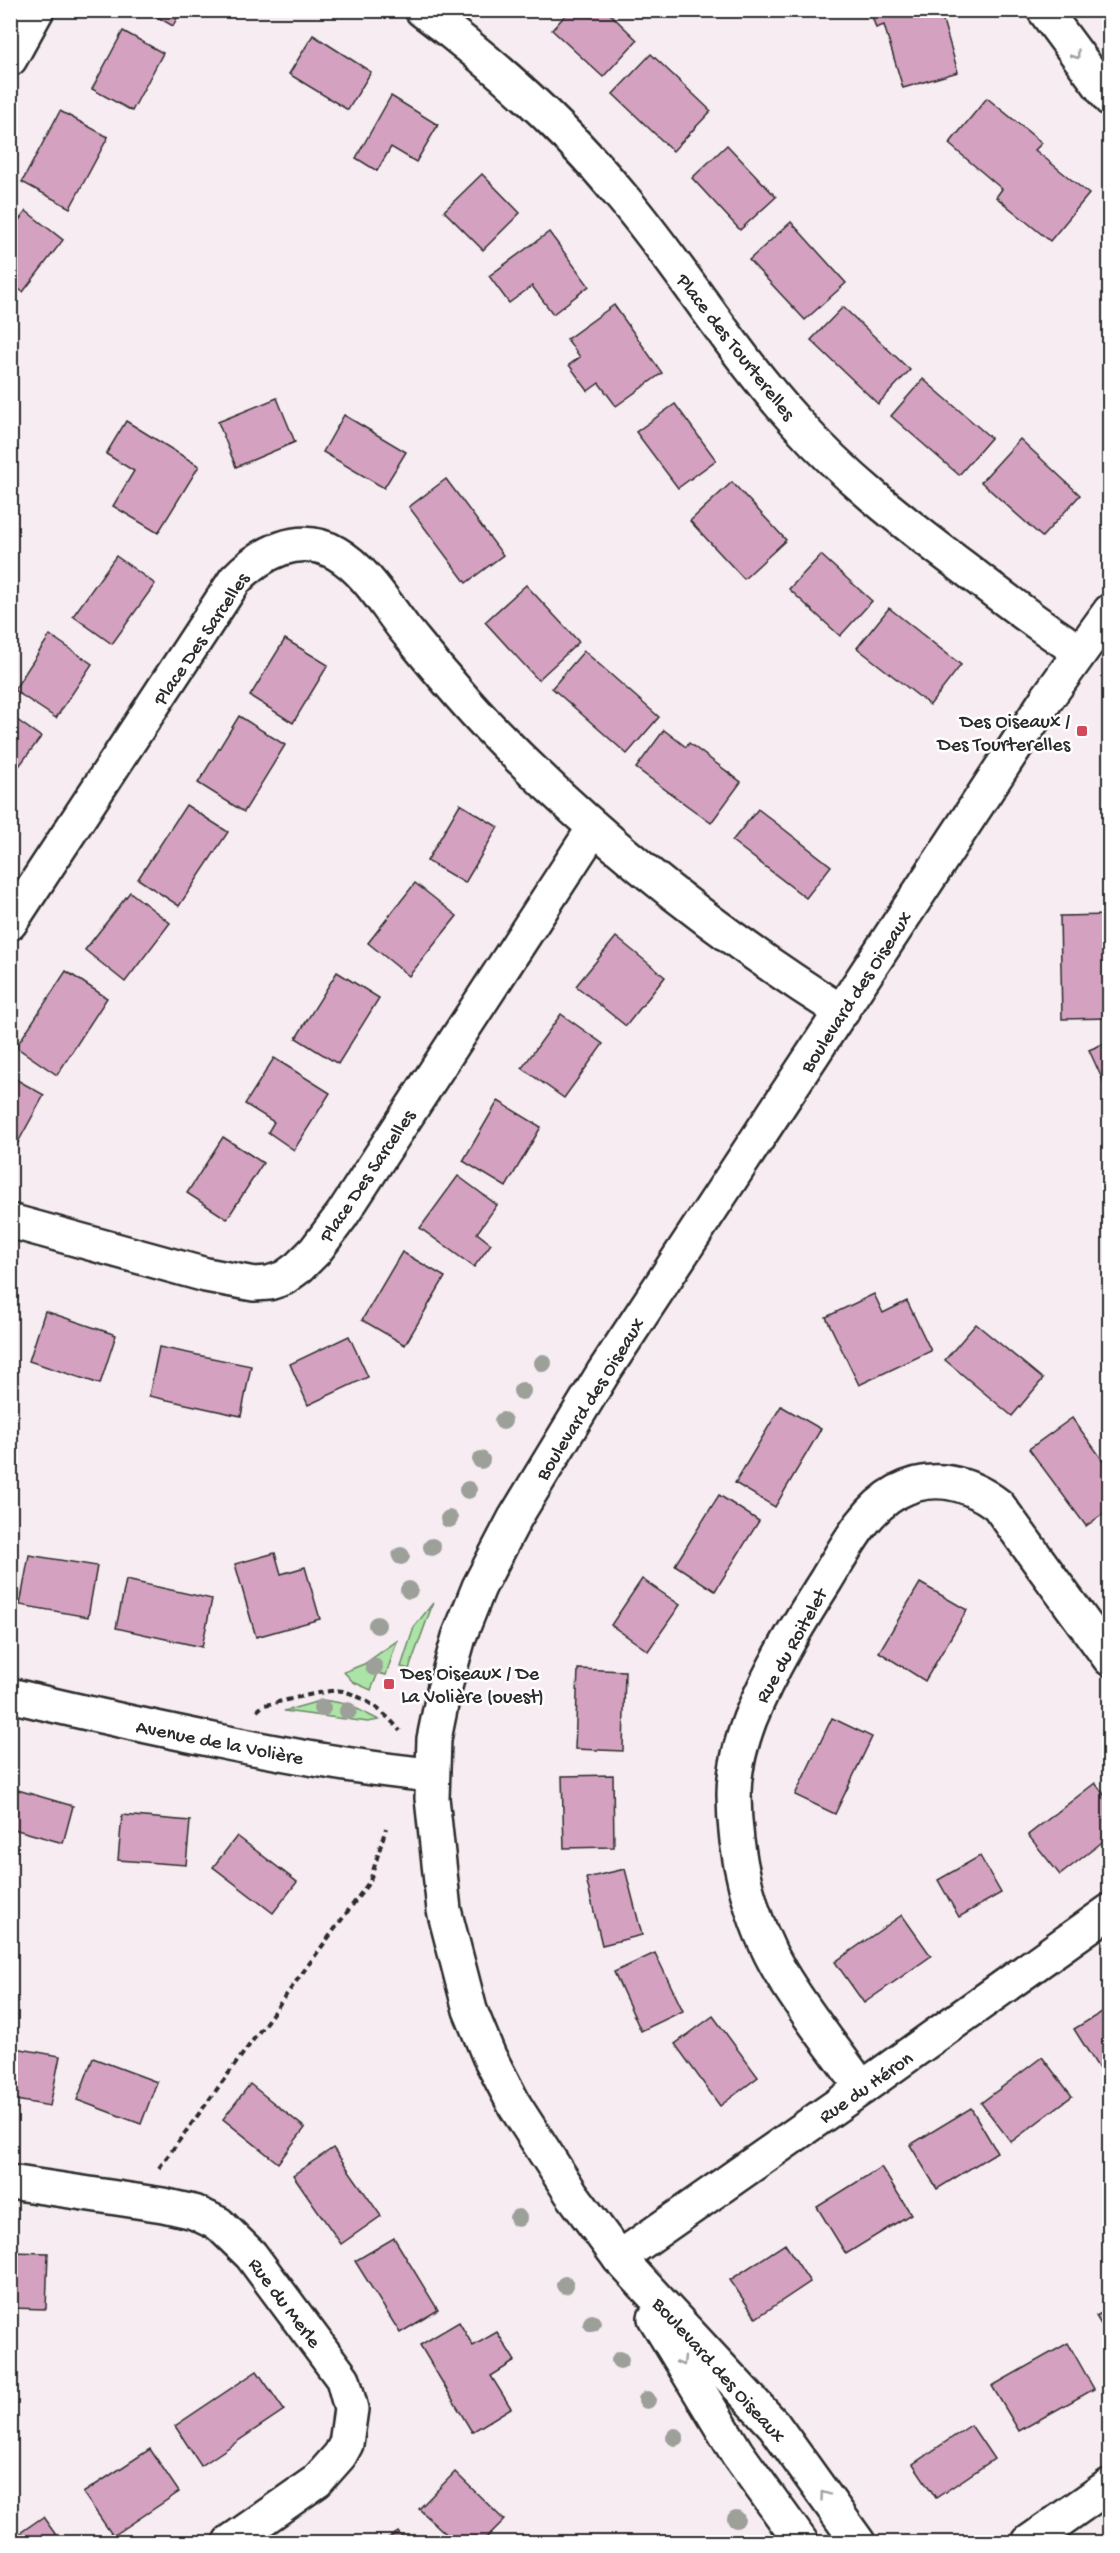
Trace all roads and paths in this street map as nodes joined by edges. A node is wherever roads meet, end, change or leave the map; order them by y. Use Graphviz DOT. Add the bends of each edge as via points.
graph roads {
  1 [pos="38,10"];
  2 [pos="422,10"];
  3 [pos="1044,10"];
  4 [pos="10,58"];
  5 [pos="1110,99"];
  6 [pos="1110,611"];
  7 [pos="1079,651"];
  8 [pos="594,828"];
  9 [pos="10,924"];
  10 [pos="843,1012"];
  11 [pos="10,1221"];
  12 [pos="1110,1659"];
  13 [pos="10,1695"];
  14 [pos="264,1705"];
  15 [pos="387,1714"];
  16 [pos="432,1775"];
  17 [pos="387,1828"];
  18 [pos="1110,1911"];
  19 [pos="862,2088"];
  20 [pos="153,2176"];
  21 [pos="10,2182"];
  22 [pos="619,2258"];
  23 [pos="1110,2485"];
  24 [pos="230,2542"];
  25 [pos="801,2542"];
  26 [pos="858,2542"];
  27 [pos="1029,2542"];
  1 -- 4 [label="street"];
  2 -- 7 [label="street, Place des Tourterelles" via="511,82 598,168 763,383 821,449 878,502"];
  3 -- 5 [label="street, one-way"];
  6 -- 7 [label="street, Boulevard des Oiseaux"];
  7 -- 10 [label="street, Boulevard des Oiseaux"];
  8 -- 9 [label="street, Place Des Sarcelles" via="481,719 348,561 316,546 280,548 264,555 235,580"];
  8 -- 10 [label="street, Place Des Sarcelles" via="747,948"];
  8 -- 11 [label="street, Place Des Sarcelles" via="342,1215 315,1251 284,1278 269,1283 239,1283"];
  10 -- 16 [label="street, Boulevard des Oiseaux" via="603,1373 515,1518 479,1587 459,1637 434,1739"];
  12 -- 19 [label="street, Rue du Roitelet" via="998,1505 975,1490 949,1482 909,1487 880,1505 851,1539 797,1627 749,1721 735,1771 736,1822 745,1884 770,1952"];
  13 -- 16 [label="street, Avenue de la Volière" via="307,1758"];
  14 -- 15 [label="path" via="343,1691"];
  16 -- 22 [label="street, Boulevard des Oiseaux" via="444,1910 470,2010 489,2056 532,2134"];
  17 -- 20 [label="path" via="370,1881"];
  18 -- 19 [label="street, Rue du Héron"];
  19 -- 22 [label="street, Rue du Héron"];
  21 -- 24 [label="street, Rue du Merle" via="163,2205 194,2212 219,2224 251,2255 343,2379 351,2427 340,2455 317,2481"];
  22 -- 25 [label="street, Boulevard des Oiseaux, one-way" via="736,2453"];
  26 -- 22 [label="street, Boulevard des Oiseaux, one-way" via="774,2425"];
  23 -- 27 [label="street"];
}
